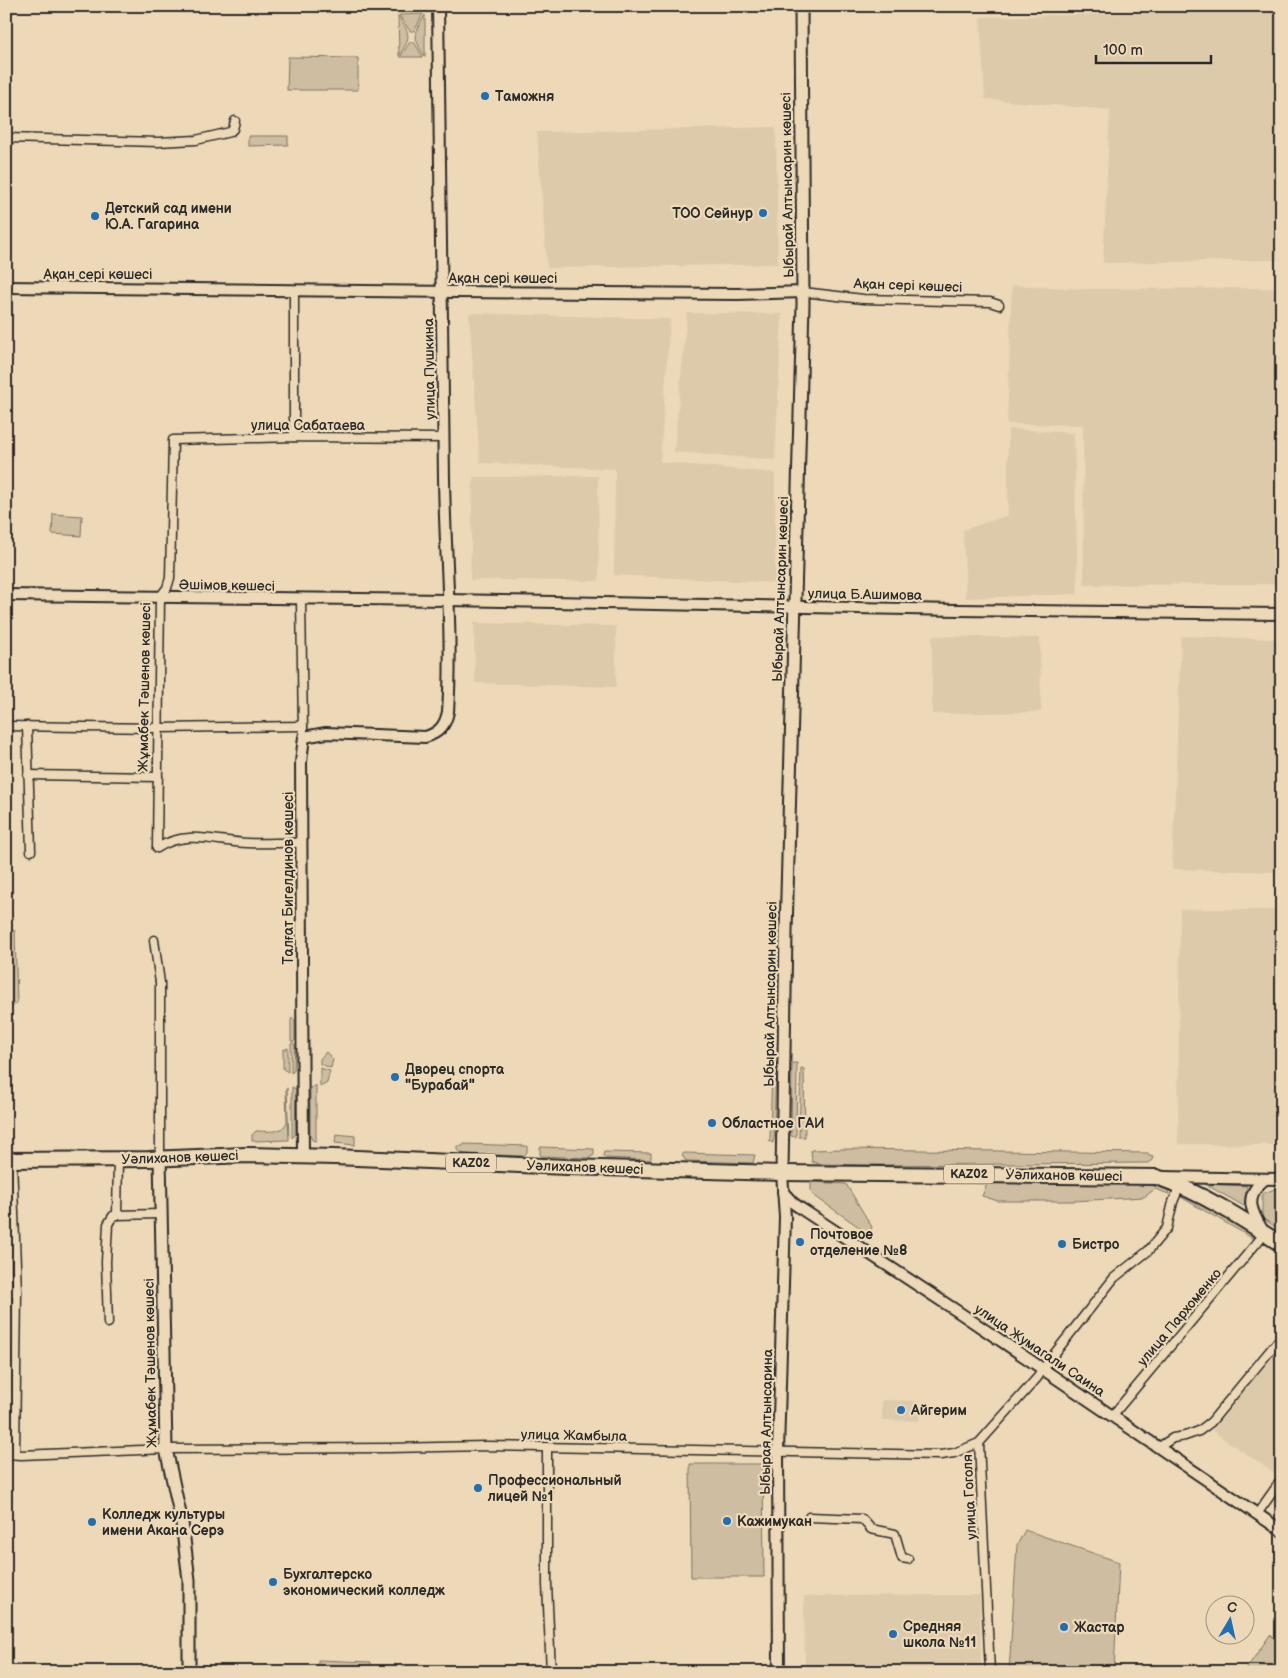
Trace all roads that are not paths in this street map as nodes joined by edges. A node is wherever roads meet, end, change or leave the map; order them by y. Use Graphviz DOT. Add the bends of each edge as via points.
graph roads {
  1 [pos="438,6"];
  2 [pos="801,6"];
  3 [pos="235,122"];
  4 [pos="6,138"];
  5 [pos="6,287"];
  6 [pos="294,290"];
  7 [pos="440,292"];
  8 [pos="803,292"];
  9 [pos="999,305"];
  10 [pos="294,436"];
  11 [pos="444,438"];
  12 [pos="173,440"];
  13 [pos="6,595"];
  14 [pos="160,598"];
  15 [pos="301,600"];
  16 [pos="448,600"];
  17 [pos="794,607"];
  18 [pos="1282,614"];
  19 [pos="6,726"];
  20 [pos="28,726"];
  21 [pos="159,728"];
  22 [pos="303,732"];
  23 [pos="28,775"];
  24 [pos="158,777"];
  25 [pos="302,843"];
  26 [pos="31,852"];
  27 [pos="154,940"];
  28 [pos="303,1157"];
  29 [pos="160,1158"];
  30 [pos="8,1159"];
  31 [pos="118,1159"];
  32 [pos="782,1172"];
  33 [pos="1157,1176"];
  34 [pos="1265,1179"];
  35 [pos="1282,1179"];
  36 [pos="1180,1185"];
  37 [pos="783,1192"];
  38 [pos="161,1214"];
  39 [pos="117,1215"];
  40 [pos="1265,1234"];
  41 [pos="1282,1245"];
  42 [pos="6,1292"];
  43 [pos="17,1292"];
  44 [pos="108,1323"];
  45 [pos="1282,1336"];
  46 [pos="1043,1368"];
  47 [pos="1112,1416"];
  48 [pos="979,1443"];
  49 [pos="547,1447"];
  50 [pos="1159,1447"];
  51 [pos="166,1449"];
  52 [pos="778,1451"];
  53 [pos="6,1454"];
  54 [pos="15,1454"];
  55 [pos="1282,1479"];
  56 [pos="1257,1514"];
  57 [pos="809,1517"];
  58 [pos="1282,1531"];
  59 [pos="908,1559"];
  60 [pos="189,1672"];
  61 [pos="550,1672"];
  62 [pos="779,1672"];
  63 [pos="990,1672"];
  1 -- 7 [label="street, улица Пушкина"];
  2 -- 8 [label="main road, Ыбырай Алтынсарин көшесі"];
  3 -- 4 [label="street" via="230,132 196,140"];
  5 -- 6 [label="street, Ақан сері көшесі"];
  6 -- 7 [label="street, Ақан сері көшесі"];
  6 -- 10 [label="street"];
  7 -- 8 [label="street, Ақан сері көшесі"];
  7 -- 11 [label="street, улица Пушкина"];
  8 -- 9 [label="street, Ақан сері көшесі" via="863,299 990,302"];
  8 -- 17 [label="main road, Ыбырай Алтынсарин көшесі"];
  10 -- 11 [label="street, улица Сабатаева"];
  10 -- 12 [label="street, улица Сабатаева"];
  11 -- 16 [label="street, улица Пушкина"];
  12 -- 14 [label="street, Жұмабек Тәшенов көшесі" via="170,578"];
  13 -- 14 [label="street, Әшімов көшесі"];
  14 -- 15 [label="street, Әшімов көшесі"];
  14 -- 21 [label="street, Жұмабек Тәшенов көшесі"];
  15 -- 16 [label="street, Әшімов көшесі"];
  15 -- 22 [label="street, Талғат Бигелдинов көшесі"];
  16 -- 17 [label="street, улица Б.Ашимова"];
  16 -- 22 [label="street, улица Пушкина" via="448,712 440,730 420,738"];
  17 -- 18 [label="street, улица Б.Ашимова"];
  17 -- 32 [label="main road, Ыбырай Алтынсарин көшесі"];
  19 -- 20 [label="street"];
  20 -- 21 [label="street"];
  20 -- 23 [label="street"];
  21 -- 22 [label="street"];
  21 -- 24 [label="street, Жұмабек Тәшенов көшесі"];
  22 -- 25 [label="street, Талғат Бигелдинов көшесі"];
  23 -- 24 [label="street"];
  23 -- 26 [label="street"];
  24 -- 25 [label="street, Жұмабек Тәшенов көшесі" via="157,848 189,837 247,843"];
  25 -- 28 [label="street, Талғат Бигелдинов көшесі"];
  27 -- 29 [label="street, Жұмабек Тәшенов көшесі" via="160,983"];
  28 -- 29 [label="highway, Уәлиханов көшесі / KАZ02"];
  28 -- 32 [label="highway, Уәлиханов көшесі / KАZ02"];
  29 -- 30 [label="highway, KАZ02"];
  29 -- 31 [label="highway, Уәлиханов көшесі / KАZ02"];
  29 -- 38 [label="main road, Жұмабек Тәшенов көшесі"];
  30 -- 31 [label="highway, Уәлиханов көшесі / KАZ02"];
  30 -- 43 [label="street"];
  31 -- 39 [label="street"];
  32 -- 33 [label="highway, Уәлиханов көшесі / KАZ02"];
  32 -- 37 [label="street, Ыбырая Алтынсарина"];
  33 -- 34 [label="street, Уәлиханов көшесі"];
  33 -- 36 [label="highway, Уәлиханов көшесі / KАZ02"];
  34 -- 35 [label="street, Уәлиханов көшесі"];
  34 -- 40 [label="street" via="1254,1189 1251,1202 1253,1214"];
  36 -- 40 [label="highway, Уәлиханов көшесі / KАZ02" via="1224,1207"];
  36 -- 46 [label="street, улица Гоголя" via="1167,1228 1148,1251 1114,1278"];
  37 -- 46 [label="street, улица Жумагали Саина" via="803,1210"];
  37 -- 52 [label="street, Ыбырая Алтынсарина"];
  38 -- 39 [label="street"];
  38 -- 51 [label="main road, Жұмабек Тәшенов көшесі"];
  39 -- 44 [label="street" via="108,1224"];
  40 -- 41 [label="highway, Уәлиханов көшесі / KАZ02"];
  40 -- 47 [label="street, улица Пархоменко"];
  42 -- 43 [label="street"];
  43 -- 54 [label="street"];
  45 -- 50 [label="street" via="1211,1422"];
  46 -- 47 [label="street, улица Жумагали Саина"];
  46 -- 48 [label="street, улица Гоголя"];
  47 -- 50 [label="street, улица Жумагали Саина"];
  48 -- 52 [label="street, улица Жамбыла" via="954,1453 941,1454"];
  48 -- 63 [label="street, улица Гоголя"];
  49 -- 51 [label="street, улица Жамбыла"];
  49 -- 52 [label="street, улица Жамбыла"];
  49 -- 61 [label="street"];
  50 -- 56 [label="street, улица Жумагали Саина"];
  51 -- 54 [label="street, улица Жамбыла"];
  51 -- 60 [label="main road, Жұмабек Тәшенов көшесі" via="182,1523 189,1580"];
  52 -- 62 [label="street, Ыбырая Алтынсарина"];
  53 -- 54 [label="street, улица Жамбыла"];
  55 -- 56 [label="street"];
  56 -- 58 [label="street, улица Жумагали Саина"];
  57 -- 59 [label="street" via="862,1519 871,1530 895,1534 902,1558"];
}
